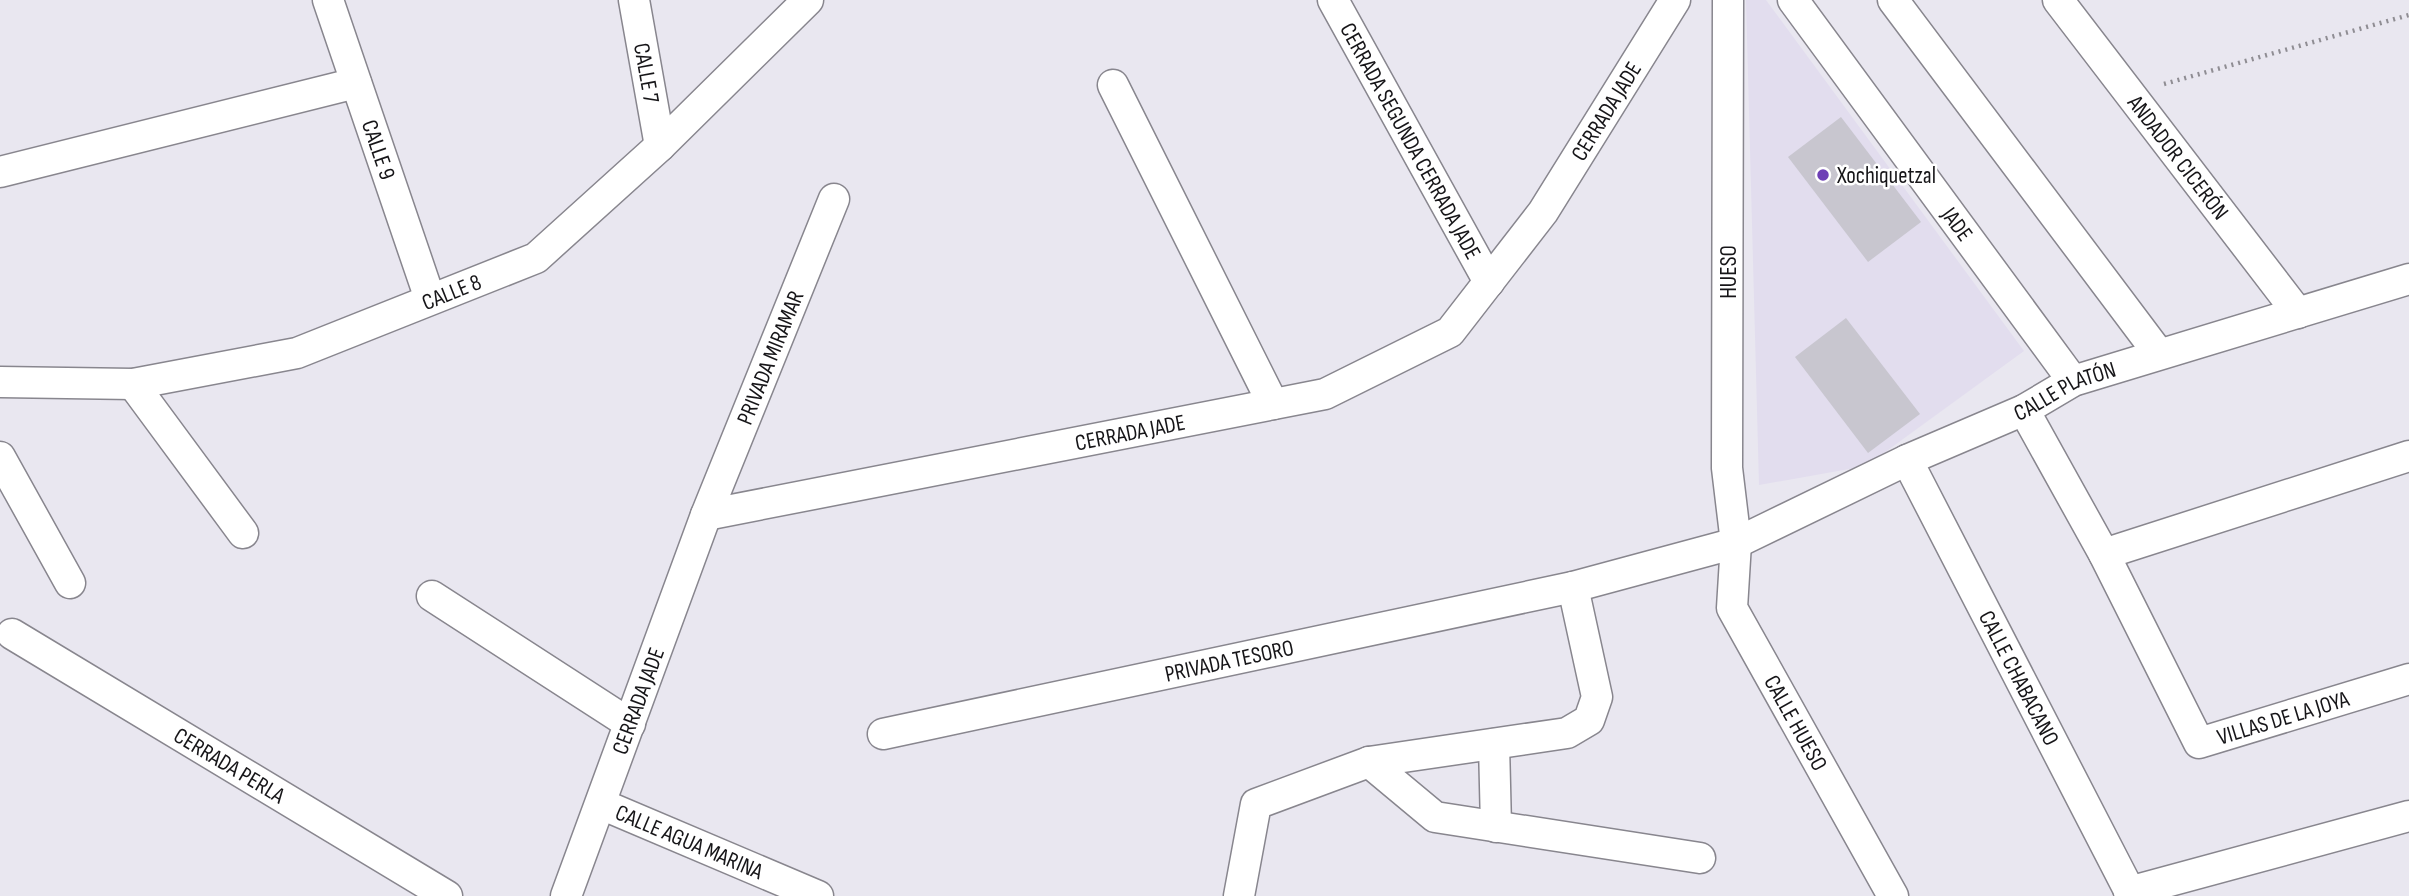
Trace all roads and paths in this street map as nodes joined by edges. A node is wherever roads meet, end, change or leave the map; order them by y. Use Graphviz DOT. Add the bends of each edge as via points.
graph roads {
  1 [pos="328,0"];
  2 [pos="634,0"];
  3 [pos="807,0"];
  4 [pos="1334,0"];
  5 [pos="1675,0"];
  6 [pos="1728,0"];
  7 [pos="1793,0"];
  8 [pos="1894,0"];
  9 [pos="2058,0"];
  10 [pos="2409,15"];
  11 [pos="356,83"];
  12 [pos="1113,85"];
  13 [pos="2130,94"];
  14 [pos="660,146"];
  15 [pos="0,172"];
  16 [pos="834,199"];
  17 [pos="2409,279"];
  18 [pos="1489,282"];
  19 [pos="430,299"];
  20 [pos="2298,313"];
  21 [pos="2159,354"];
  22 [pos="2073,381"];
  23 [pos="0,382"];
  24 [pos="132,384"];
  25 [pos="1273,404"];
  26 [pos="2024,410"];
  27 [pos="2409,456"];
  28 [pos="0,457"];
  29 [pos="1907,460"];
  30 [pos="706,514"];
  31 [pos="243,533"];
  32 [pos="1735,543"];
  33 [pos="2104,554"];
  34 [pos="70,583"];
  35 [pos="1573,587"];
  36 [pos="432,596"];
  37 [pos="12,634"];
  38 [pos="2409,679"];
  39 [pos="630,724"];
  40 [pos="883,734"];
  41 [pos="1494,744"];
  42 [pos="1368,762"];
  43 [pos="601,804"];
  44 [pos="2409,816"];
  45 [pos="1496,827"];
  46 [pos="1700,858"];
  47 [pos="2130,894"];
  48 [pos="447,896"];
  49 [pos="566,896"];
  50 [pos="818,896"];
  51 [pos="1238,896"];
  52 [pos="1893,896"];
  1 -- 11 [label="street, CALLE 9"];
  2 -- 14 [label="street, CALLE 7"];
  3 -- 14 [label="street, CALLE 8"];
  4 -- 18 [label="street, CERRADA SEGUNDA CERRADA JADE"];
  5 -- 18 [label="street, CERRADA JADE" via="1543,212"];
  6 -- 32 [label="street, HUESO" via="1727,468"];
  7 -- 22 [label="street, JADE"];
  8 -- 21 [label="street"];
  9 -- 13 [label="street, ANDADOR CICERÓN"];
  10 -- 13 [label="path"];
  11 -- 15 [label="street"];
  11 -- 19 [label="street, CALLE 9"];
  12 -- 25 [label="street"];
  13 -- 20 [label="street, ANDADOR CICERÓN"];
  14 -- 19 [label="street, CALLE 8" via="536,258"];
  16 -- 30 [label="street, PRIVADA MIRAMAR"];
  17 -- 20 [label="street, CALLE PLATÓN"];
  18 -- 25 [label="street, CERRADA JADE" via="1450,332 1325,394"];
  19 -- 24 [label="street, CALLE 8" via="298,354"];
  20 -- 21 [label="street, CALLE PLATÓN"];
  21 -- 22 [label="street, CALLE PLATÓN"];
  22 -- 26 [label="street, CALLE PLATÓN"];
  23 -- 24 [label="street, CALLE 8"];
  24 -- 31 [label="street"];
  25 -- 30 [label="street, CERRADA JADE"];
  26 -- 29 [label="street, CALLE PLATÓN"];
  26 -- 33 [label="street, VILLAS DE LA JOYA"];
  27 -- 33 [label="street"];
  28 -- 34 [label="street"];
  29 -- 32 [label="street, CALLE PLATÓN"];
  29 -- 47 [label="street, CALLE CHABACANO"];
  30 -- 39 [label="street, CERRADA JADE"];
  32 -- 35 [label="street, PRIVADA TESORO"];
  32 -- 52 [label="street, CALLE HUESO" via="1732,608"];
  33 -- 38 [label="street, VILLAS DE LA JOYA" via="2199,743"];
  35 -- 40 [label="street, PRIVADA TESORO"];
  35 -- 41 [label="street" via="1597,697 1589,720 1567,733"];
  36 -- 39 [label="street"];
  37 -- 48 [label="street, CERRADA PERLA"];
  39 -- 43 [label="street, CERRADA JADE"];
  41 -- 42 [label="street"];
  41 -- 45 [label="street"];
  42 -- 45 [label="street" via="1435,817"];
  42 -- 51 [label="street" via="1256,804"];
  43 -- 49 [label="street, CERRADA JADE"];
  43 -- 50 [label="street, CALLE AGUA MARINA"];
  44 -- 47 [label="street"];
  45 -- 46 [label="street"];
}
